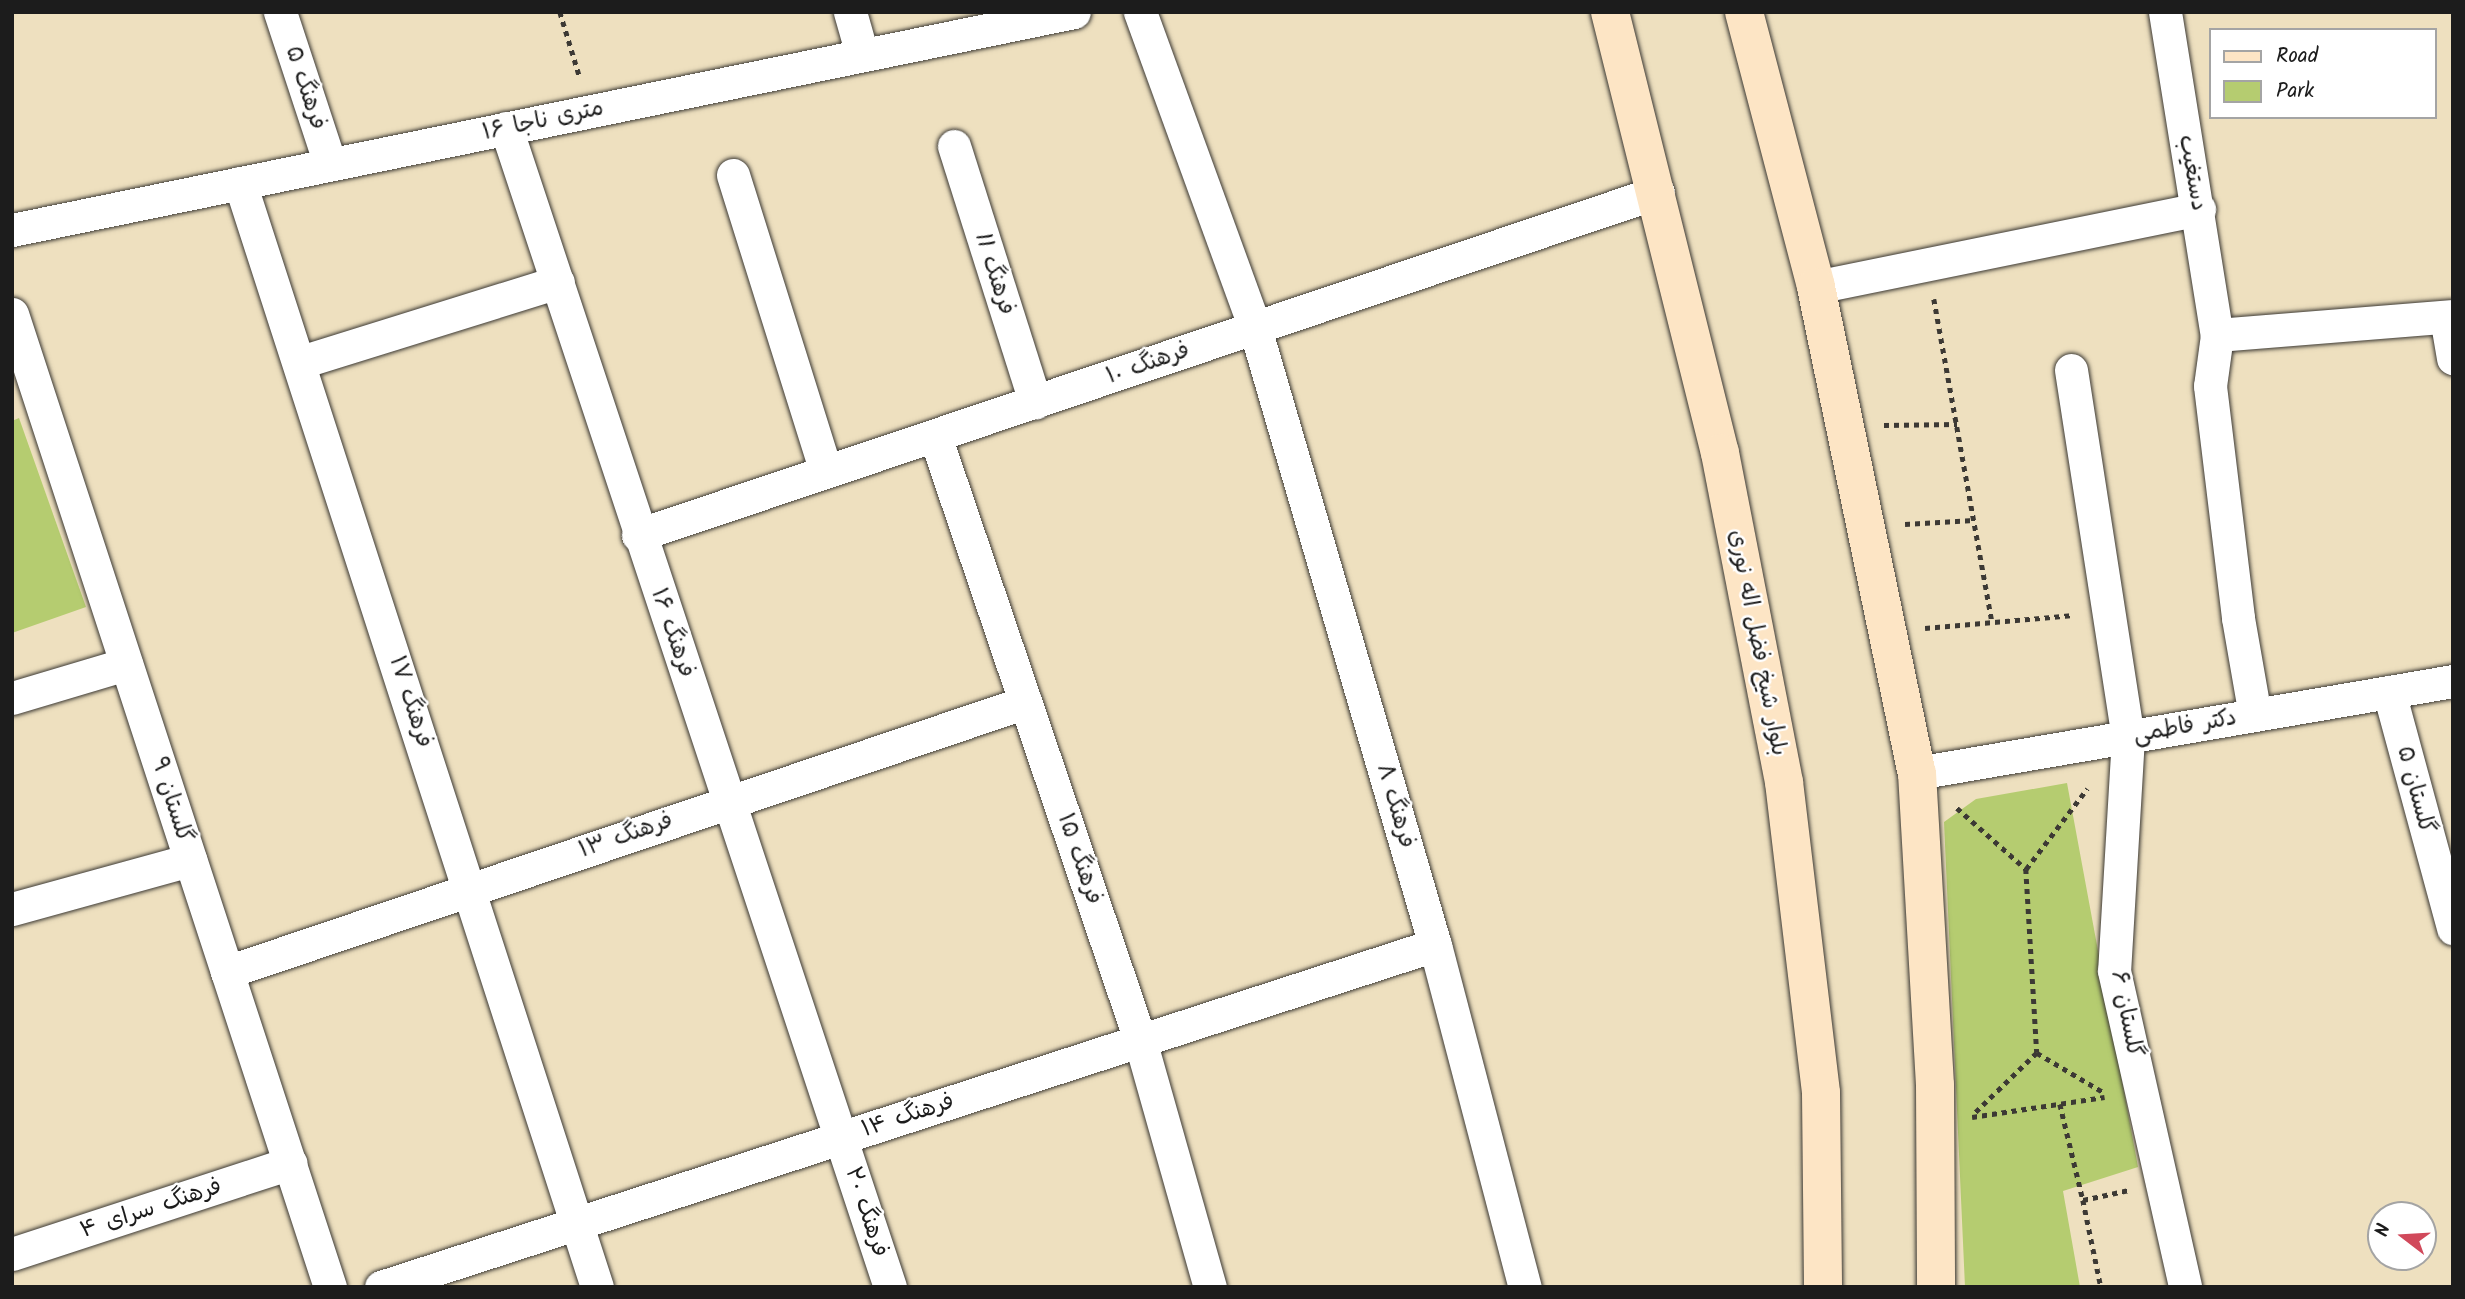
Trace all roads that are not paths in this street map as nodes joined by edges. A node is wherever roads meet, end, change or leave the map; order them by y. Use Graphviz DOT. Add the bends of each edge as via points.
graph roads {
  1 [pos="280,12"];
  2 [pos="850,12"];
  3 [pos="1074,12"];
  4 [pos="1140,12"];
  5 [pos="1610,12"];
  6 [pos="1744,12"];
  7 [pos="2165,12"];
  8 [pos="862,54"];
  9 [pos="506,128"];
  10 [pos="954,146"];
  11 [pos="330,164"];
  12 [pos="733,175"];
  13 [pos="240,183"];
  14 [pos="1658,192"];
  15 [pos="2199,209"];
  16 [pos="12,230"];
  17 [pos="558,282"];
  18 [pos="1816,288"];
  19 [pos="12,314"];
  20 [pos="2449,317"];
  21 [pos="1255,328"];
  22 [pos="2217,335"];
  23 [pos="2453,358"];
  24 [pos="302,362"];
  25 [pos="2071,370"];
  26 [pos="1035,402"];
  27 [pos="935,436"];
  28 [pos="826,471"];
  29 [pos="638,535"];
  30 [pos="126,664"];
  31 [pos="2453,681"];
  32 [pos="2389,692"];
  33 [pos="12,698"];
  34 [pos="1026,702"];
  35 [pos="2255,715"];
  36 [pos="2128,737"];
  37 [pos="1917,773"];
  38 [pos="731,801"];
  39 [pos="190,860"];
  40 [pos="470,889"];
  41 [pos="12,909"];
  42 [pos="2453,928"];
  43 [pos="1435,945"];
  44 [pos="227,971"];
  45 [pos="1140,1040"];
  46 [pos="842,1137"];
  47 [pos="289,1163"];
  48 [pos="577,1223"];
  49 [pos="12,1254"];
  50 [pos="330,1287"];
  51 [pos="381,1287"];
  52 [pos="597,1287"];
  53 [pos="890,1287"];
  54 [pos="1210,1287"];
  55 [pos="1525,1287"];
  56 [pos="1823,1287"];
  57 [pos="1936,1287"];
  58 [pos="2185,1287"];
  1 -- 11 [label="street, فرهنگ ۵"];
  2 -- 8 [label="street"];
  3 -- 8 [label="street, ۱۶ متری ناجا"];
  4 -- 21 [label="street, فرهنگ ۸"];
  5 -- 14 [label="street, بلوار شیخ فضل اله نوری"];
  6 -- 18 [label="street"];
  7 -- 15 [label="street, دستغیب"];
  8 -- 9 [label="street, ۱۶ متری ناجا"];
  9 -- 11 [label="street, ۱۶ متری ناجا"];
  9 -- 17 [label="street, فرهنگ ۱۶"];
  10 -- 26 [label="street, فرهنگ 11"];
  11 -- 13 [label="street, ۱۶ متری ناجا"];
  12 -- 28 [label="street"];
  13 -- 16 [label="street, ۱۶ متری ناجا"];
  13 -- 24 [label="street, فرهنگ ۱۷"];
  14 -- 21 [label="street, فرهنگ ۱۰"];
  14 -- 56 [label="street, بلوار شیخ فضل اله نوری" via="1720,453 1784,782 1821,1093"];
  15 -- 18 [label="street"];
  15 -- 22 [label="street, دستغیب"];
  17 -- 24 [label="street"];
  17 -- 29 [label="street, فرهنگ ۱۶"];
  18 -- 37 [label="street"];
  19 -- 30 [label="street, گلستان ۹"];
  20 -- 22 [label="street"];
  20 -- 23 [label="street"];
  21 -- 26 [label="street, فرهنگ ۱۰"];
  21 -- 43 [label="street, فرهنگ ۸"];
  22 -- 35 [label="street, دستغیب" via="2210,386 2238,618"];
  24 -- 40 [label="street, فرهنگ ۱۷"];
  25 -- 36 [label="street, گلستان ۶"];
  26 -- 27 [label="street, فرهنگ ۱۰"];
  27 -- 28 [label="street, فرهنگ ۱۰"];
  27 -- 34 [label="street, فرهنگ ۱۵"];
  28 -- 29 [label="street, فرهنگ ۱۰"];
  29 -- 38 [label="street, فرهنگ ۱۶"];
  30 -- 33 [label="street"];
  30 -- 39 [label="street, گلستان ۹"];
  31 -- 32 [label="street, دکتر فاطمی"];
  32 -- 35 [label="street, دکتر فاطمی"];
  32 -- 42 [label="street, گلستان ۵"];
  34 -- 38 [label="street, فرهنگ ۱۳"];
  34 -- 45 [label="street, فرهنگ ۱۵"];
  35 -- 36 [label="street, دکتر فاطمی"];
  36 -- 37 [label="street, دکتر فاطمی"];
  36 -- 58 [label="street, گلستان ۶" via="2115,971"];
  37 -- 57 [label="street" via="1936,1152"];
  38 -- 40 [label="street, فرهنگ ۱۳"];
  38 -- 46 [label="street, فرهنگ ۱۶"];
  39 -- 41 [label="street"];
  39 -- 44 [label="street, گلستان ۹"];
  40 -- 44 [label="street, فرهنگ ۱۳"];
  40 -- 48 [label="street, فرهنگ ۱۷"];
  43 -- 45 [label="street, فرهنگ ۱۴"];
  43 -- 55 [label="street, فرهنگ ۸"];
  44 -- 47 [label="street, گلستان ۹"];
  45 -- 46 [label="street, فرهنگ ۱۴"];
  45 -- 54 [label="street, فرهنگ ۱۵"];
  46 -- 48 [label="street, فرهنگ ۱۴"];
  46 -- 53 [label="street, فرهنگ ۲۰"];
  47 -- 49 [label="street, فرهنگ سرای ۴"];
  47 -- 50 [label="street, گلستان ۹"];
  48 -- 51 [label="street, فرهنگ ۱۴"];
  48 -- 52 [label="street, فرهنگ ۱۷"];
}
